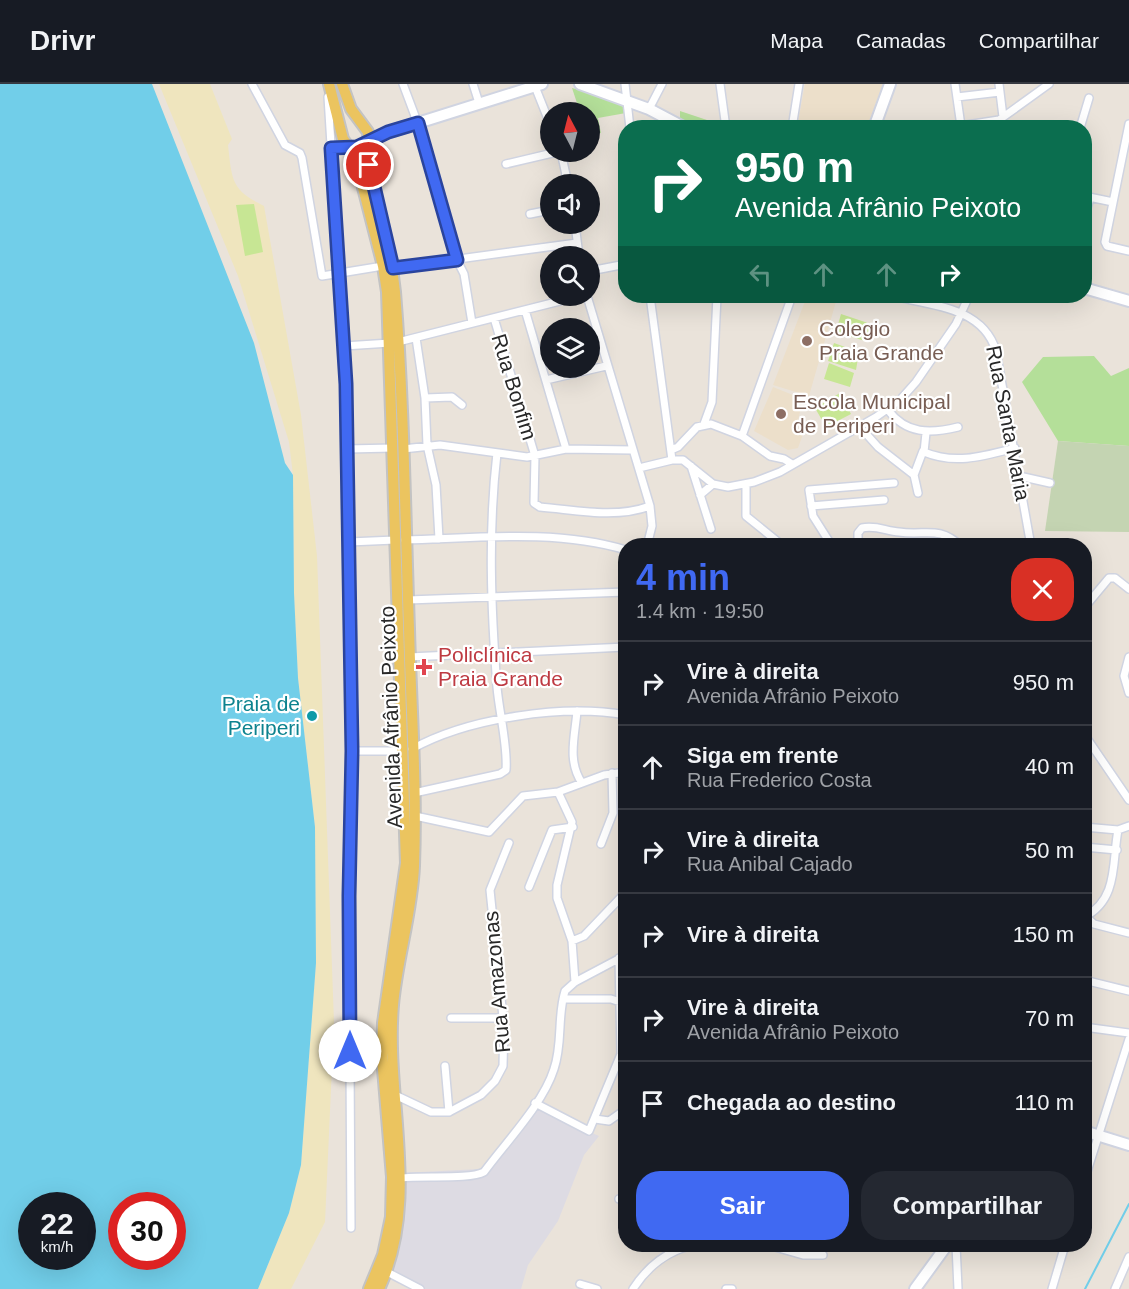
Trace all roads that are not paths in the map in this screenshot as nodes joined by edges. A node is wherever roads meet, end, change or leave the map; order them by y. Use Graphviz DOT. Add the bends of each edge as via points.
graph roads {
  1 [pos="252,84"];
  2 [pos="328,84"];
  3 [pos="342,84"];
  4 [pos="403,84"];
  5 [pos="473,84"];
  6 [pos="580,84"];
  7 [pos="626,84"];
  8 [pos="662,84"];
  9 [pos="720,84"];
  10 [pos="798,84"];
  11 [pos="890,84"];
  12 [pos="955,84"];
  13 [pos="537,85"];
  14 [pos="1045,86"];
  15 [pos="1000,88"];
  16 [pos="957,97"];
  17 [pos="1089,98"];
  18 [pos="627,101"];
  19 [pos="543,102"];
  20 [pos="479,103"];
  21 [pos="649,108"];
  22 [pos="1003,117"];
  23 [pos="629,120"];
  24 [pos="671,120"];
  25 [pos="725,120"];
  26 [pos="793,120"];
  27 [pos="877,120"];
  28 [pos="960,120"];
  29 [pos="993,120"];
  30 [pos="1082,120"];
  31 [pos="362,123"];
  32 [pos="418,123"];
  33 [pos="1129,124"];
  34 [pos="388,132"];
  35 [pos="369,141"];
  36 [pos="349,147"];
  37 [pos="331,148"];
  38 [pos="540,156"];
  39 [pos="506,164"];
  40 [pos="1092,198"];
  41 [pos="1113,202"];
  42 [pos="540,212"];
  43 [pos="530,214"];
  44 [pos="576,234"];
  45 [pos="577,243"];
  46 [pos="577,246"];
  47 [pos="1129,251"];
  48 [pos="457,260"];
  49 [pos="618,266"];
  50 [pos="388,267"];
  51 [pos="600,269"];
  52 [pos="339,274"];
  53 [pos="1092,290"];
  54 [pos="1129,301"];
  55 [pos="651,303"];
  56 [pos="717,303"];
  57 [pos="790,303"];
  58 [pos="921,303"];
  59 [pos="967,303"];
  60 [pos="541,306"];
  61 [pos="590,306"];
  62 [pos="525,310"];
  63 [pos="963,313"];
  64 [pos="494,318"];
  65 [pos="472,323"];
  66 [pos="416,338"];
  67 [pos="394,342"];
  68 [pos="344,346"];
  69 [pos="606,366"];
  70 [pos="546,380"];
  71 [pos="425,398"];
  72 [pos="462,405"];
  73 [pos="888,410"];
  74 [pos="704,424"];
  75 [pos="860,427"];
  76 [pos="958,427"];
  77 [pos="926,433"];
  78 [pos="742,436"];
  79 [pos="427,445"];
  80 [pos="398,448"];
  81 [pos="1014,448"];
  82 [pos="347,449"];
  83 [pos="566,449"];
  84 [pos="633,450"];
  85 [pos="671,450"];
  86 [pos="923,451"];
  87 [pos="496,453"];
  88 [pos="535,456"];
  89 [pos="672,460"];
  90 [pos="792,464"];
  91 [pos="691,466"];
  92 [pos="639,468"];
  93 [pos="914,474"];
  94 [pos="1019,476"];
  95 [pos="894,483"];
  96 [pos="1050,483"];
  97 [pos="713,484"];
  98 [pos="746,484"];
  99 [pos="918,493"];
  100 [pos="700,495"];
  101 [pos="884,500"];
  102 [pos="650,506"];
  103 [pos="811,506"];
  104 [pos="711,529"];
  105 [pos="491,538"];
  106 [pos="649,538"];
  107 [pos="773,538"];
  108 [pos="827,538"];
  109 [pos="858,538"];
  110 [pos="952,538"];
  111 [pos="1030,538"];
  112 [pos="439,539"];
  113 [pos="400,540"];
  114 [pos="349,542"];
  115 [pos="618,549"];
  116 [pos="1128,587"];
  117 [pos="618,592"];
  118 [pos="492,596"];
  119 [pos="1092,598"];
  120 [pos="408,600"];
  121 [pos="618,647"];
  122 [pos="495,653"];
  123 [pos="409,657"];
  124 [pos="1129,657"];
  125 [pos="1129,693"];
  126 [pos="577,711"];
  127 [pos="618,714"];
  128 [pos="500,720"];
  129 [pos="1092,746"];
  130 [pos="407,750"];
  131 [pos="352,751"];
  132 [pos="612,773"];
  133 [pos="618,773"];
  134 [pos="582,783"];
  135 [pos="558,792"];
  136 [pos="414,793"];
  137 [pos="1129,800"];
  138 [pos="415,816"];
  139 [pos="1129,826"];
  140 [pos="573,827"];
  141 [pos="1092,828"];
  142 [pos="1118,830"];
  143 [pos="509,843"];
  144 [pos="601,844"];
  145 [pos="1092,848"];
  146 [pos="1117,850"];
  147 [pos="529,887"];
  148 [pos="618,900"];
  149 [pos="1092,912"];
  150 [pos="1092,922"];
  151 [pos="1129,933"];
  152 [pos="572,941"];
  153 [pos="618,959"];
  154 [pos="574,982"];
  155 [pos="1092,982"];
  156 [pos="1129,991"];
  157 [pos="563,999"];
  158 [pos="618,1001"];
  159 [pos="451,1017"];
  160 [pos="503,1018"];
  161 [pos="1092,1028"];
  162 [pos="1129,1033"];
  163 [pos="1129,1039"];
  164 [pos="618,1062"];
  165 [pos="445,1066"];
  166 [pos="395,1095"];
  167 [pos="535,1103"];
  168 [pos="449,1112"];
  169 [pos="618,1115"];
  170 [pos="595,1119"];
  171 [pos="1092,1133"];
  172 [pos="1099,1135"];
  173 [pos="1129,1145"];
  174 [pos="1092,1156"];
  175 [pos="401,1178"];
  176 [pos="351,1228"];
  177 [pos="673,1252"];
  178 [pos="792,1252"];
  179 [pos="942,1252"];
  180 [pos="956,1252"];
  181 [pos="1063,1252"];
  182 [pos="823,1255"];
  183 [pos="1129,1257"];
  184 [pos="387,1272"];
  185 [pos="579,1284"];
  186 [pos="369,1289"];
  187 [pos="379,1289"];
  188 [pos="420,1289"];
  189 [pos="597,1289"];
  190 [pos="633,1289"];
  191 [pos="726,1289"];
  192 [pos="732,1289"];
  193 [pos="915,1289"];
  194 [pos="958,1289"];
  195 [pos="1052,1289"];
  196 [pos="1115,1289"];
  1 -- 52 [label="street" via="285,145 302,158 323,277"];
  2 -- 36 [label="main road, Avenida Afrânio Peixoto" via="341,133"];
  2 -- 37 [label="street"];
  3 -- 31 [label="main road, Avenida Afrânio Peixoto" via="351,109"];
  4 -- 32 [label="street"];
  5 -- 20 [label="street"];
  6 -- 18 [label="main road"];
  7 -- 18 [label="street"];
  8 -- 21 [label="street"];
  9 -- 25 [label="street"];
  10 -- 26 [label="street"];
  11 -- 27 [label="main road"];
  12 -- 16 [label="street"];
  13 -- 19 [label="street"];
  13 -- 20 [label="main road"];
  14 -- 22 [label="street"];
  15 -- 16 [label="street"];
  15 -- 22 [label="street"];
  16 -- 28 [label="street"];
  17 -- 30 [label="street"];
  18 -- 21 [label="main road"];
  18 -- 23 [label="street"];
  20 -- 32 [label="main road"];
  21 -- 24 [label="main road"];
  22 -- 29 [label="street"];
  31 -- 34 [label="main road"];
  31 -- 35 [label="main road, Avenida Afrânio Peixoto"];
  32 -- 34 [label="main road"];
  32 -- 48 [label="street"];
  33 -- 41 [label="street"];
  34 -- 35 [label="main road"];
  35 -- 36 [label="main road"];
  35 -- 50 [label="main road, Avenida Afrânio Peixoto" via="371,179"];
  36 -- 37 [label="street"];
  36 -- 50 [label="main road, Avenida Afrânio Peixoto"];
  37 -- 52 [label="street"];
  38 -- 39 [label="street"];
  40 -- 41 [label="street"];
  41 -- 47 [label="street" via="1106,244"];
  42 -- 43 [label="street"];
  44 -- 45 [label="street"];
  45 -- 46 [label="street"];
  45 -- 48 [label="street"];
  48 -- 50 [label="street"];
  48 -- 65 [label="street" via="464,274"];
  49 -- 51 [label="street"];
  50 -- 52 [label="street"];
  50 -- 67 [label="main road, Avenida Afrânio Peixoto"];
  52 -- 68 [label="street"];
  53 -- 54 [label="main road"];
  55 -- 85 [label="street"];
  56 -- 74 [label="street" via="712,402"];
  57 -- 78 [label="street"];
  58 -- 63 [label="street, Rua Santa Maria"];
  59 -- 63 [label="street"];
  60 -- 62 [label="street"];
  61 -- 69 [label="street"];
  62 -- 64 [label="street"];
  62 -- 70 [label="street"];
  63 -- 73 [label="street" via="908,392"];
  63 -- 81 [label="street, Rua Santa Maria" via="988,332 993,341"];
  64 -- 65 [label="street"];
  64 -- 88 [label="street, Rua Bonfim"];
  65 -- 66 [label="street"];
  66 -- 67 [label="street"];
  66 -- 71 [label="street"];
  67 -- 68 [label="street"];
  67 -- 80 [label="main road, Avenida Afrânio Peixoto"];
  68 -- 82 [label="street"];
  69 -- 70 [label="street"];
  69 -- 84 [label="street"];
  70 -- 83 [label="street"];
  71 -- 72 [label="street" via="453,397"];
  71 -- 79 [label="street"];
  73 -- 75 [label="street"];
  73 -- 77 [label="street" via="901,424"];
  74 -- 78 [label="street"];
  74 -- 85 [label="street"];
  75 -- 90 [label="street"];
  75 -- 93 [label="street" via="878,447"];
  76 -- 77 [label="street"];
  77 -- 86 [label="street"];
  78 -- 90 [label="street" via="770,456"];
  79 -- 80 [label="street"];
  79 -- 87 [label="street"];
  79 -- 112 [label="street" via="436,485"];
  80 -- 82 [label="street"];
  80 -- 113 [label="main road, Avenida Afrânio Peixoto"];
  81 -- 86 [label="street" via="961,460"];
  81 -- 94 [label="street, Rua Santa Maria"];
  82 -- 114 [label="street"];
  83 -- 84 [label="street"];
  83 -- 88 [label="street"];
  84 -- 92 [label="street"];
  85 -- 89 [label="street"];
  86 -- 93 [label="street"];
  87 -- 88 [label="street"];
  87 -- 105 [label="street"];
  88 -- 102 [label="street, Rua Bonfim" via="537,506 612,514"];
  89 -- 91 [label="street" via="683,460"];
  89 -- 92 [label="street"];
  90 -- 98 [label="street"];
  91 -- 97 [label="street"];
  91 -- 100 [label="street"];
  92 -- 102 [label="street"];
  93 -- 99 [label="street"];
  94 -- 96 [label="street"];
  94 -- 111 [label="street, Rua Santa Maria"];
  95 -- 103 [label="street" via="811,489"];
  97 -- 98 [label="street"];
  97 -- 100 [label="street"];
  98 -- 107 [label="street" via="746,516"];
  100 -- 104 [label="street"];
  101 -- 103 [label="street"];
  102 -- 106 [label="street"];
  103 -- 108 [label="street"];
  105 -- 112 [label="street"];
  105 -- 115 [label="street" via="566,540"];
  105 -- 118 [label="street"];
  109 -- 110 [label="street" via="862,528 881,528 901,533 932,531"];
  112 -- 113 [label="street"];
  113 -- 114 [label="street"];
  113 -- 120 [label="main road, Avenida Afrânio Peixoto"];
  113 -- 130 [label="main road, Avenida Afrânio Peixoto"];
  114 -- 131 [label="street"];
  116 -- 119 [label="street" via="1109,578"];
  117 -- 118 [label="street"];
  118 -- 120 [label="street"];
  118 -- 122 [label="street"];
  120 -- 123 [label="main road, Avenida Afrânio Peixoto"];
  121 -- 122 [label="street"];
  122 -- 123 [label="street"];
  122 -- 128 [label="street"];
  123 -- 130 [label="main road, Avenida Afrânio Peixoto"];
  124 -- 125 [label="street" via="1124,676"];
  126 -- 127 [label="street"];
  126 -- 128 [label="street"];
  126 -- 134 [label="street" via="573,757"];
  128 -- 130 [label="street" via="465,725"];
  128 -- 136 [label="street" via="507,766 504,773"];
  129 -- 137 [label="street"];
  130 -- 131 [label="street"];
  130 -- 136 [label="main road, Avenida Afrânio Peixoto"];
  130 -- 186 [label="main road, Avenida Afrânio Peixoto" via="406,863 383,1023 392,1208 384,1255"];
  131 -- 176 [label="street"];
  132 -- 133 [label="street"];
  132 -- 134 [label="street"];
  132 -- 144 [label="street" via="614,813"];
  134 -- 135 [label="street"];
  135 -- 138 [label="street" via="523,796 489,832"];
  135 -- 140 [label="street"];
  136 -- 138 [label="main road, Avenida Afrânio Peixoto"];
  138 -- 166 [label="main road, Avenida Afrânio Peixoto" via="411,900 393,1005"];
  139 -- 142 [label="street"];
  140 -- 147 [label="street" via="552,830"];
  140 -- 152 [label="street" via="556,885 559,909"];
  141 -- 142 [label="street"];
  142 -- 146 [label="street"];
  143 -- 160 [label="street, Rua Amazonas" via="490,890"];
  145 -- 146 [label="street"];
  146 -- 149 [label="street" via="1110,887"];
  148 -- 152 [label="street" via="584,936"];
  150 -- 151 [label="street"];
  152 -- 154 [label="street"];
  153 -- 154 [label="street"];
  154 -- 157 [label="street"];
  155 -- 156 [label="street"];
  157 -- 158 [label="street"];
  157 -- 167 [label="street" via="557,1059"];
  159 -- 160 [label="street"];
  160 -- 168 [label="street, Rua Amazonas" via="504,1060 500,1073 482,1095"];
  161 -- 162 [label="street"];
  163 -- 172 [label="street"];
  164 -- 170 [label="street"];
  165 -- 168 [label="street"];
  166 -- 168 [label="street" via="431,1112"];
  166 -- 175 [label="main road, Avenida Afrânio Peixoto"];
  167 -- 170 [label="street" via="589,1131"];
  167 -- 175 [label="street" via="481,1174"];
  169 -- 170 [label="street" via="609,1121"];
  171 -- 172 [label="main road"];
  172 -- 173 [label="main road"];
  172 -- 174 [label="street"];
  175 -- 184 [label="main road, Avenida Afrânio Peixoto" via="397,1239"];
  177 -- 190 [label="street" via="660,1259"];
  178 -- 182 [label="street"];
  179 -- 193 [label="main road"];
  180 -- 194 [label="street"];
  181 -- 195 [label="street"];
  183 -- 196 [label="street"];
  184 -- 187 [label="main road, Avenida Afrânio Peixoto"];
  184 -- 188 [label="street"];
  185 -- 189 [label="street"];
  191 -- 192 [label="street"];
}
